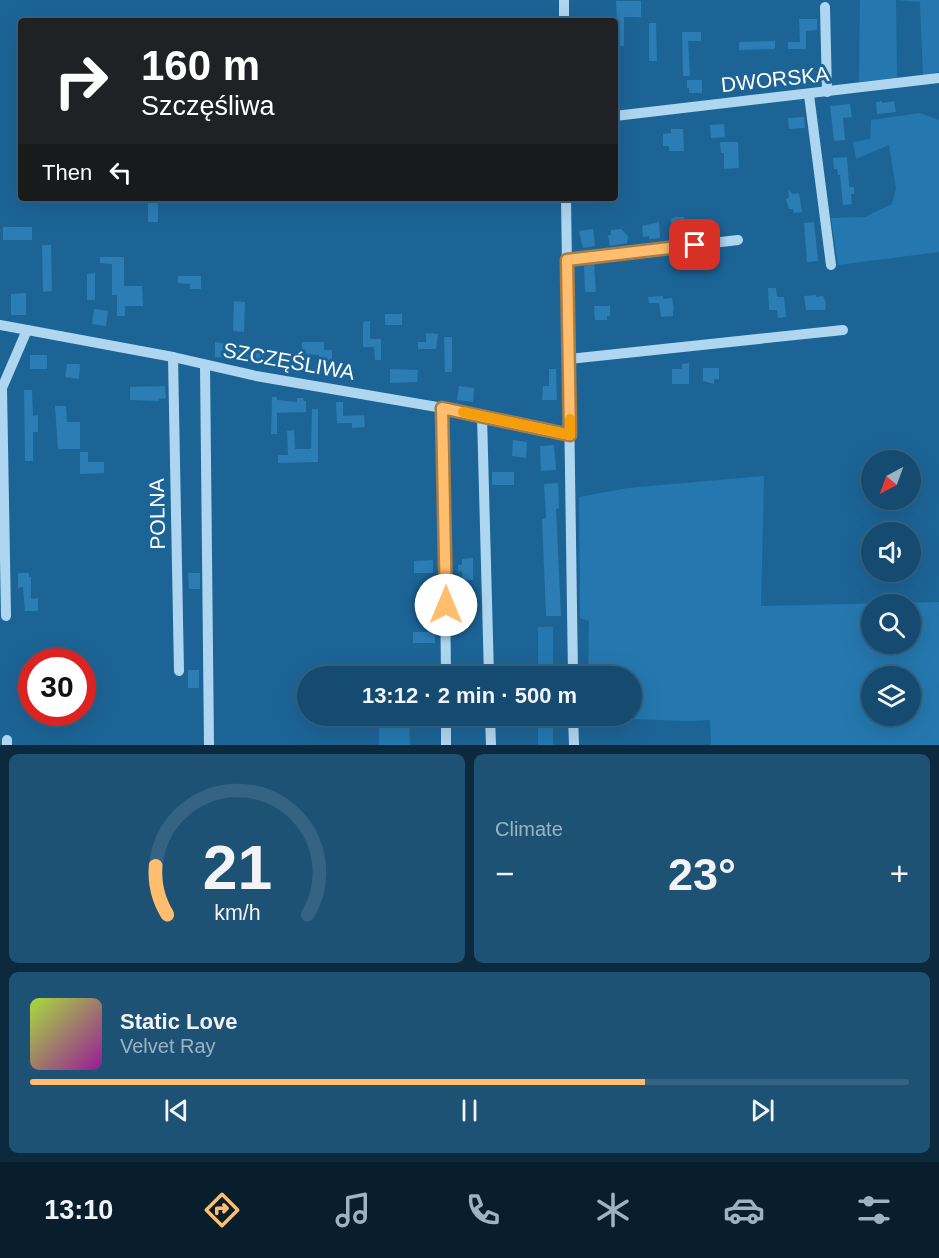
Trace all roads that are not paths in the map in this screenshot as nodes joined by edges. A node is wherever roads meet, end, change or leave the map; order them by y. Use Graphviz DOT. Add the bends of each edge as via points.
graph roads {
  1 [pos="564,0"];
  2 [pos="825,7"];
  3 [pos="564,18"];
  4 [pos="939,78"];
  5 [pos="827,93"];
  6 [pos="809,95"];
  7 [pos="618,116"];
  8 [pos="566,201"];
  9 [pos="738,240"];
  10 [pos="567,260"];
  11 [pos="831,265"];
  12 [pos="0,325"];
  13 [pos="27,330"];
  14 [pos="843,330"];
  15 [pos="173,357"];
  16 [pos="569,358"];
  17 [pos="205,365"];
  18 [pos="442,408"];
  19 [pos="482,416"];
  20 [pos="570,435"];
  21 [pos="6,615"];
  22 [pos="446,666"];
  23 [pos="489,666"];
  24 [pos="573,666"];
  25 [pos="179,671"];
  26 [pos="446,726"];
  27 [pos="490,726"];
  28 [pos="573,726"];
  29 [pos="209,745"];
  30 [pos="446,745"];
  31 [pos="491,745"];
  32 [pos="574,745"];
  1 -- 3 [label="street"];
  2 -- 5 [label="street"];
  4 -- 5 [label="street, DWORSKA"];
  5 -- 6 [label="street, DWORSKA"];
  6 -- 7 [label="street, DWORSKA"];
  6 -- 11 [label="street"];
  8 -- 10 [label="street"];
  9 -- 10 [label="street"];
  10 -- 16 [label="street"];
  12 -- 13 [label="street, SZCZĘŚLIWA"];
  13 -- 15 [label="street, SZCZĘŚLIWA"];
  13 -- 21 [label="street" via="3,388"];
  14 -- 16 [label="street"];
  15 -- 17 [label="street, SZCZĘŚLIWA"];
  15 -- 25 [label="street, POLNA"];
  16 -- 20 [label="street"];
  17 -- 18 [label="street, SZCZĘŚLIWA"];
  17 -- 29 [label="street"];
  18 -- 19 [label="street, SZCZĘŚLIWA"];
  18 -- 22 [label="street"];
  19 -- 20 [label="street, SZCZĘŚLIWA"];
  19 -- 23 [label="street"];
  20 -- 24 [label="street"];
  26 -- 30 [label="street"];
  27 -- 31 [label="street"];
  28 -- 32 [label="street"];
}
